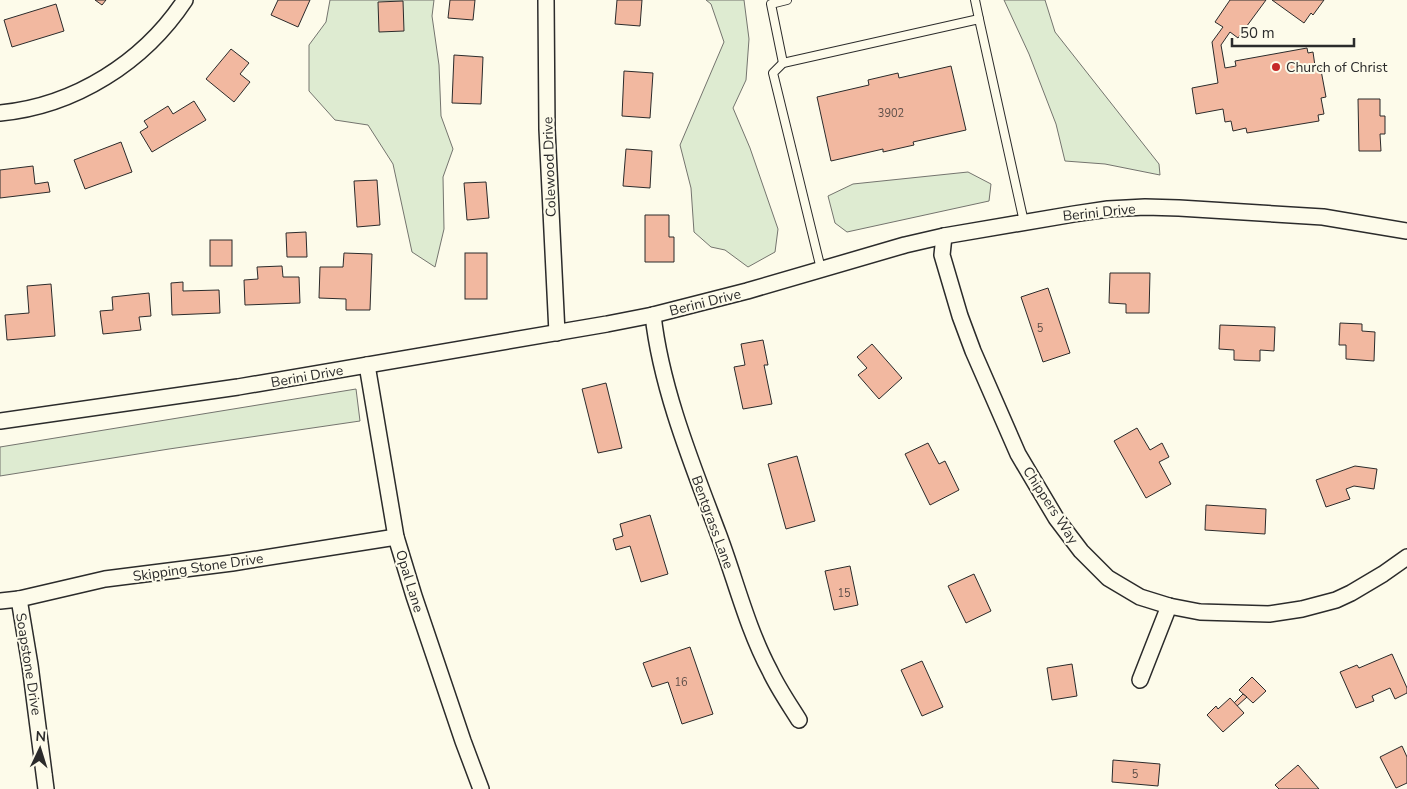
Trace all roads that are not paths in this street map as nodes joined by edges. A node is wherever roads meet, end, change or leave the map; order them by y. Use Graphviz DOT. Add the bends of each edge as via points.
graph roads {
  1 [pos="185,0"];
  2 [pos="546,0"];
  3 [pos="788,0"];
  4 [pos="975,0"];
  5 [pos="979,19"];
  6 [pos="783,63"];
  7 [pos="0,113"];
  8 [pos="1024,222"];
  9 [pos="1407,231"];
  10 [pos="944,236"];
  11 [pos="821,270"];
  12 [pos="653,314"];
  13 [pos="557,333"];
  14 [pos="367,365"];
  15 [pos="0,421"];
  16 [pos="396,537"];
  17 [pos="1407,557"];
  18 [pos="19,598"];
  19 [pos="0,601"];
  20 [pos="1169,606"];
  21 [pos="1140,680"];
  22 [pos="799,720"];
  23 [pos="46,789"];
  24 [pos="481,789"];
  1 -- 7 [label="street" via="141,51 95,84 40,106"];
  2 -- 13 [label="street, Colewood Drive" via="547,137"];
  3 -- 6 [label="lane" via="771,4"];
  4 -- 5 [label="lane"];
  5 -- 6 [label="lane"];
  5 -- 8 [label="lane"];
  6 -- 11 [label="lane" via="773,73"];
  8 -- 9 [label="street, Berini Drive" via="1108,209 1145,207 1323,217"];
  8 -- 10 [label="street, Berini Drive"];
  10 -- 11 [label="street, Berini Drive"];
  10 -- 20 [label="street, Chippers Way" via="942,255 973,351 1018,454 1042,496 1081,551 1108,578 1140,597"];
  11 -- 12 [label="street, Berini Drive"];
  12 -- 13 [label="street, Berini Drive"];
  12 -- 22 [label="street, Bentgrass Lane" via="665,377 691,461 757,641 770,671"];
  13 -- 14 [label="street, Berini Drive"];
  14 -- 15 [label="street, Berini Drive" via="238,388"];
  14 -- 16 [label="street, Opal Lane"];
  16 -- 18 [label="street, Skipping Stone Drive" via="105,579"];
  16 -- 24 [label="street, Opal Lane"];
  17 -- 20 [label="street, Chippers Way" via="1351,593 1302,609 1240,614"];
  18 -- 19 [label="street, Skipping Stone Drive"];
  18 -- 23 [label="street, Soapstone Drive"];
  20 -- 21 [label="street"];
}
